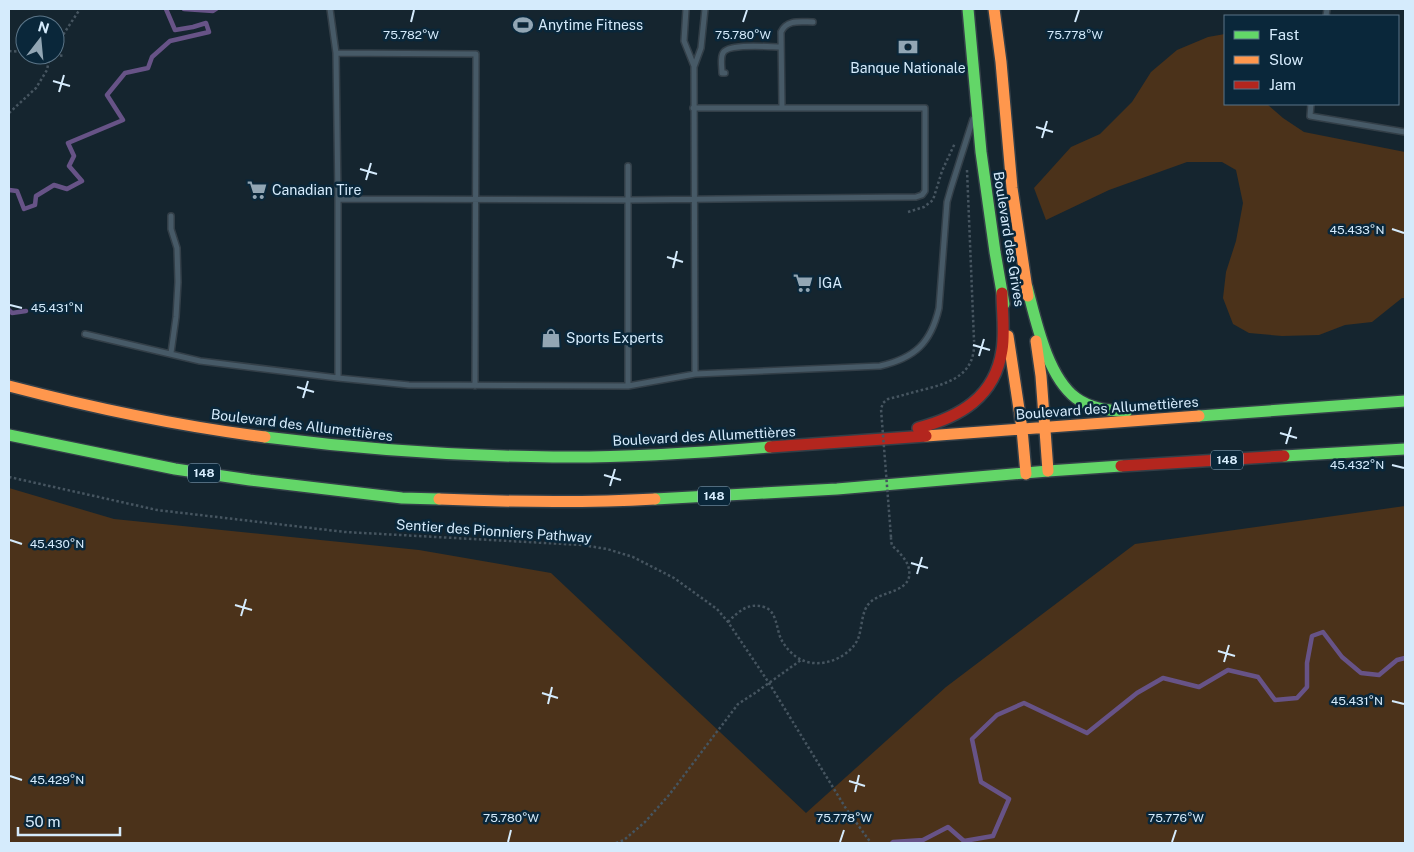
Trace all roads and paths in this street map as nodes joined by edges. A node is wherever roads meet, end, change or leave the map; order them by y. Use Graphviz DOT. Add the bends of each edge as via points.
graph roads {
  1 [pos="80,9"];
  2 [pos="330,9"];
  3 [pos="686,9"];
  4 [pos="704,9"];
  5 [pos="968,9"];
  6 [pos="994,9"];
  7 [pos="813,22"];
  8 [pos="65,32"];
  9 [pos="781,47"];
  10 [pos="336,53"];
  11 [pos="48,65"];
  12 [pos="694,67"];
  13 [pos="726,73"];
  14 [pos="1312,105"];
  15 [pos="977,107"];
  16 [pos="693,108"];
  17 [pos="782,108"];
  18 [pos="9,113"];
  19 [pos="1405,132"];
  20 [pos="956,140"];
  21 [pos="628,166"];
  22 [pos="967,167"];
  23 [pos="338,199"];
  24 [pos="695,199"];
  25 [pos="476,200"];
  26 [pos="628,200"];
  27 [pos="908,212"];
  28 [pos="171,216"];
  29 [pos="1027,287"];
  30 [pos="1002,293"];
  31 [pos="85,334"];
  32 [pos="171,353"];
  33 [pos="695,374"];
  34 [pos="338,378"];
  35 [pos="9,386"];
  36 [pos="475,386"];
  37 [pos="628,386"];
  38 [pos="1405,402"];
  39 [pos="1224,413"];
  40 [pos="1045,428"];
  41 [pos="1022,429"];
  42 [pos="9,435"];
  43 [pos="863,440"];
  44 [pos="1405,449"];
  45 [pos="1048,471"];
  46 [pos="1026,474"];
  47 [pos="9,477"];
  48 [pos="728,622"];
  49 [pos="801,660"];
  50 [pos="769,683"];
  51 [pos="616,843"];
  52 [pos="871,843"];
  1 -- 8 [label="path"];
  2 -- 10 [label="lane"];
  3 -- 12 [label="lane" via="684,41"];
  4 -- 12 [label="lane" via="701,48"];
  5 -- 15 [label="main road, Boulevard des Grives"];
  6 -- 29 [label="main road, Boulevard des Grives" via="1012,188"];
  7 -- 9 [label="lane" via="791,22 783,27"];
  9 -- 13 [label="lane" via="726,50 722,58 722,73"];
  9 -- 17 [label="lane"];
  10 -- 23 [label="lane"];
  10 -- 25 [label="lane" via="476,54"];
  11 -- 18 [label="path" via="36,88"];
  12 -- 16 [label="lane"];
  14 -- 19 [label="lane" via="1310,116"];
  15 -- 30 [label="main road, Boulevard des Grives" via="987,201"];
  15 -- 33 [label="lane" via="947,202 939,308 926,341 919,348 901,360 880,366"];
  16 -- 17 [label="lane"];
  16 -- 24 [label="lane"];
  17 -- 24 [label="lane" via="925,108 926,191 916,197"];
  20 -- 27 [label="path" via="933,200"];
  21 -- 26 [label="lane"];
  22 -- 49 [label="path, bridge" via="974,355 960,376 945,384 888,399 881,409 892,544 907,562 907,583 879,596 867,606 858,638 842,656 818,664"];
  23 -- 25 [label="lane"];
  23 -- 34 [label="lane"];
  24 -- 26 [label="lane"];
  24 -- 33 [label="lane"];
  25 -- 26 [label="lane"];
  25 -- 36 [label="lane"];
  26 -- 37 [label="lane"];
  28 -- 32 [label="lane" via="178,282"];
  29 -- 39 [label="main road" via="1052,367 1067,390 1078,399 1108,411"];
  29 -- 40 [label="main road, Boulevard des Grives" via="1041,376"];
  30 -- 41 [label="main road, Boulevard des Grives"];
  30 -- 43 [label="main road" via="1002,350 998,369 994,380 975,402 946,420"];
  31 -- 32 [label="lane"];
  32 -- 34 [label="lane" via="200,360"];
  33 -- 37 [label="lane"];
  34 -- 36 [label="lane" via="409,385"];
  35 -- 43 [label="main road, Boulevard des Allumettières" via="98,409 219,431 433,454 571,458 656,456"];
  36 -- 37 [label="lane"];
  38 -- 39 [label="main road, Boulevard des Allumettières"];
  39 -- 40 [label="main road, Boulevard des Allumettières"];
  40 -- 41 [label="main road, Boulevard des Allumettières"];
  40 -- 45 [label="main road, Boulevard des Grives"];
  41 -- 43 [label="main road, Boulevard des Allumettières"];
  41 -- 46 [label="main road, Boulevard des Grives"];
  42 -- 46 [label="main road, 148" via="114,458 250,480 402,498 480,502 622,501"];
  44 -- 45 [label="main road, 148"];
  45 -- 46 [label="main road, 148"];
  47 -- 48 [label="path, Sentier des Pionniers Pathway" via="158,510 345,532 607,549 633,557 674,578 717,609"];
  48 -- 49 [label="path" via="741,609 758,605 767,608 781,639"];
  48 -- 50 [label="path, Sentier des Pionniers Pathway"];
  49 -- 50 [label="path"];
  50 -- 51 [label="path" via="738,704 669,795 645,822"];
  50 -- 52 [label="path, Sentier des Pionniers Pathway" via="845,807"];
}
